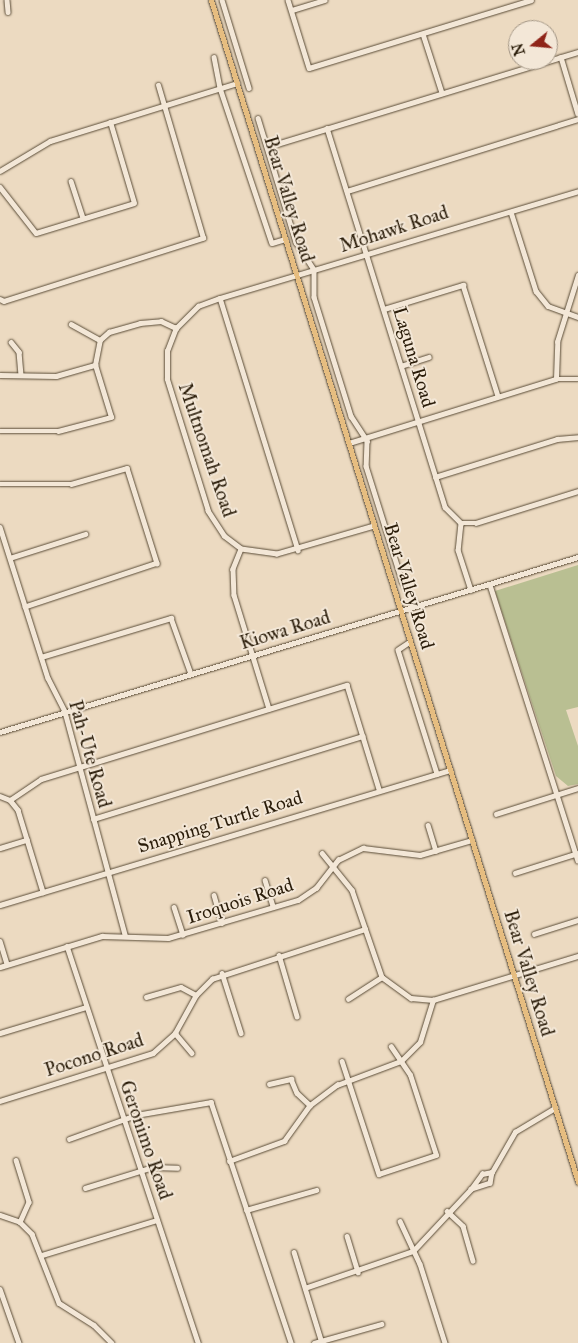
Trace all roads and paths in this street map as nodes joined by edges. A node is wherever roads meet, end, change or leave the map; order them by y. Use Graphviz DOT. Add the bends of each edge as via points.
graph roads {
  1 [pos="7,0"];
  2 [pos="211,0"];
  3 [pos="222,0"];
  4 [pos="288,0"];
  5 [pos="324,0"];
  6 [pos="531,0"];
  7 [pos="515,2"];
  8 [pos="292,10"];
  9 [pos="8,12"];
  10 [pos="423,34"];
  11 [pos="578,52"];
  12 [pos="214,57"];
  13 [pos="561,57"];
  14 [pos="237,82"];
  15 [pos="158,85"];
  16 [pos="220,88"];
  17 [pos="249,88"];
  18 [pos="442,93"];
  19 [pos="164,105"];
  20 [pos="578,114"];
  21 [pos="258,118"];
  22 [pos="578,120"];
  23 [pos="110,122"];
  24 [pos="326,128"];
  25 [pos="267,147"];
  26 [pos="0,171"];
  27 [pos="72,181"];
  28 [pos="0,187"];
  29 [pos="347,191"];
  30 [pos="578,191"];
  31 [pos="511,212"];
  32 [pos="83,218"];
  33 [pos="285,239"];
  34 [pos="366,254"];
  35 [pos="314,270"];
  36 [pos="297,275"];
  37 [pos="578,275"];
  38 [pos="220,298"];
  39 [pos="0,299"];
  40 [pos="384,310"];
  41 [pos="564,314"];
  42 [pos="578,317"];
  43 [pos="71,324"];
  44 [pos="176,328"];
  45 [pos="100,340"];
  46 [pos="11,342"];
  47 [pos="429,357"];
  48 [pos="95,365"];
  49 [pos="401,366"];
  50 [pos="0,375"];
  51 [pos="21,375"];
  52 [pos="556,379"];
  53 [pos="578,379"];
  54 [pos="498,396"];
  55 [pos="418,421"];
  56 [pos="0,431"];
  57 [pos="365,437"];
  58 [pos="578,438"];
  59 [pos="348,442"];
  60 [pos="436,477"];
  61 [pos="0,484"];
  62 [pos="578,490"];
  63 [pos="461,523"];
  64 [pos="374,526"];
  65 [pos="0,527"];
  66 [pos="85,534"];
  67 [pos="241,549"];
  68 [pos="298,550"];
  69 [pos="578,557"];
  70 [pos="10,558"];
  71 [pos="490,584"];
  72 [pos="470,590"];
  73 [pos="418,606"];
  74 [pos="25,608"];
  75 [pos="401,611"];
  76 [pos="410,642"];
  77 [pos="253,655"];
  78 [pos="41,657"];
  79 [pos="191,674"];
  80 [pos="269,709"];
  81 [pos="65,712"];
  82 [pos="0,732"];
  83 [pos="362,736"];
  84 [pos="77,767"];
  85 [pos="450,770"];
  86 [pos="437,774"];
  87 [pos="578,788"];
  88 [pos="379,789"];
  89 [pos="557,795"];
  90 [pos="0,796"];
  91 [pos="10,800"];
  92 [pos="496,814"];
  93 [pos="93,819"];
  94 [pos="428,825"];
  95 [pos="28,840"];
  96 [pos="472,840"];
  97 [pos="0,848"];
  98 [pos="436,851"];
  99 [pos="322,852"];
  100 [pos="577,853"];
  101 [pos="578,860"];
  102 [pos="334,865"];
  103 [pos="109,872"];
  104 [pos="515,873"];
  105 [pos="265,880"];
  106 [pos="43,892"];
  107 [pos="214,895"];
  108 [pos="0,905"];
  109 [pos="174,907"];
  110 [pos="273,907"];
  111 [pos="578,920"];
  112 [pos="222,923"];
  113 [pos="365,929"];
  114 [pos="534,934"];
  115 [pos="125,935"];
  116 [pos="183,935"];
  117 [pos="0,941"];
  118 [pos="67,946"];
  119 [pos="279,955"];
  120 [pos="578,956"];
  121 [pos="7,964"];
  122 [pos="0,966"];
  123 [pos="222,973"];
  124 [pos="382,976"];
  125 [pos="514,976"];
  126 [pos="196,995"];
  127 [pos="146,997"];
  128 [pos="348,999"];
  129 [pos="433,1000"];
  130 [pos="86,1007"];
  131 [pos="297,1016"];
  132 [pos="0,1033"];
  133 [pos="175,1033"];
  134 [pos="241,1033"];
  135 [pos="391,1047"];
  136 [pos="192,1052"];
  137 [pos="342,1061"];
  138 [pos="401,1061"];
  139 [pos="105,1069"];
  140 [pos="347,1080"];
  141 [pos="269,1084"];
  142 [pos="0,1101"];
  143 [pos="310,1105"];
  144 [pos="555,1108"];
  145 [pos="125,1119"];
  146 [pos="70,1139"];
  147 [pos="16,1160"];
  148 [pos="230,1161"];
  149 [pos="177,1168"];
  150 [pos="143,1170"];
  151 [pos="492,1172"];
  152 [pos="481,1182"];
  153 [pos="578,1182"];
  154 [pos="85,1188"];
  155 [pos="316,1190"];
  156 [pos="246,1210"];
  157 [pos="447,1211"];
  158 [pos="0,1216"];
  159 [pos="157,1220"];
  160 [pos="400,1221"];
  161 [pos="20,1222"];
  162 [pos="347,1236"];
  163 [pos="413,1250"];
  164 [pos="294,1252"];
  165 [pos="42,1255"];
  166 [pos="474,1261"];
  167 [pos="358,1272"];
  168 [pos="305,1288"];
  169 [pos="0,1289"];
  170 [pos="381,1324"];
  171 [pos="322,1342"];
  172 [pos="19,1343"];
  173 [pos="112,1343"];
  174 [pos="198,1343"];
  175 [pos="291,1343"];
  176 [pos="314,1343"];
  177 [pos="445,1343"];
  1 -- 9 [label="street"];
  2 -- 14 [label="main road, Bear Valley Road"];
  3 -- 17 [label="street"];
  4 -- 8 [label="street"];
  5 -- 8 [label="street"];
  6 -- 7 [label="street"];
  7 -- 10 [label="street"];
  8 -- 10 [label="street" via="309,68"];
  10 -- 18 [label="street"];
  11 -- 13 [label="street"];
  12 -- 16 [label="street"];
  13 -- 18 [label="street"];
  13 -- 20 [label="street"];
  14 -- 16 [label="street"];
  14 -- 33 [label="main road, Bear Valley Road"];
  15 -- 19 [label="street"];
  16 -- 19 [label="street"];
  16 -- 33 [label="street" via="272,243"];
  18 -- 24 [label="street"];
  19 -- 23 [label="street"];
  19 -- 39 [label="street" via="204,234 200,240"];
  21 -- 25 [label="street"];
  22 -- 29 [label="street"];
  23 -- 26 [label="street" via="50,141"];
  23 -- 32 [label="street" via="134,203"];
  24 -- 25 [label="street"];
  24 -- 29 [label="street, Laguna Road"];
  25 -- 35 [label="street" via="296,242"];
  27 -- 32 [label="street"];
  28 -- 32 [label="street" via="36,233"];
  29 -- 34 [label="street, Laguna Road"];
  30 -- 31 [label="street, Mohawk Road"];
  31 -- 34 [label="street, Mohawk Road"];
  31 -- 41 [label="street" via="536,291 548,306"];
  33 -- 36 [label="main road, Bear Valley Road"];
  34 -- 35 [label="street, Mohawk Road"];
  34 -- 40 [label="street, Laguna Road"];
  35 -- 36 [label="street, Mohawk Road"];
  35 -- 57 [label="street" via="314,297 351,416"];
  36 -- 38 [label="street, Mohawk Road"];
  36 -- 59 [label="main road, Bear Valley Road"];
  37 -- 41 [label="street"];
  38 -- 44 [label="street, Multnomah Road" via="198,306"];
  38 -- 68 [label="street"];
  40 -- 49 [label="street, Laguna Road"];
  40 -- 54 [label="street" via="463,285"];
  41 -- 42 [label="street"];
  41 -- 52 [label="street" via="557,342"];
  43 -- 45 [label="street"];
  44 -- 45 [label="street" via="162,322 140,323 110,332"];
  44 -- 67 [label="street, Multnomah Road" via="167,351 167,379 212,521"];
  45 -- 48 [label="street"];
  46 -- 51 [label="street" via="19,352"];
  47 -- 49 [label="street"];
  48 -- 51 [label="street" via="56,376"];
  48 -- 56 [label="street" via="111,417 58,431"];
  49 -- 55 [label="street, Laguna Road"];
  50 -- 51 [label="street"];
  52 -- 53 [label="street"];
  52 -- 54 [label="street"];
  54 -- 55 [label="street"];
  55 -- 57 [label="street"];
  55 -- 60 [label="street, Laguna Road"];
  57 -- 59 [label="street"];
  57 -- 73 [label="street" via="368,474 402,581"];
  58 -- 60 [label="street" via="557,439"];
  59 -- 64 [label="main road, Bear Valley Road"];
  60 -- 63 [label="street, Laguna Road" via="445,507"];
  61 -- 74 [label="street" via="71,484 127,468 157,564"];
  62 -- 63 [label="street" via="476,523"];
  63 -- 72 [label="street" via="458,550"];
  64 -- 68 [label="street"];
  64 -- 75 [label="main road, Bear Valley Road"];
  65 -- 70 [label="street, Pah-Ute Road"];
  66 -- 70 [label="street"];
  67 -- 68 [label="street" via="277,554"];
  67 -- 77 [label="street" via="232,584"];
  69 -- 71 [label="street, Kiowa Road"];
  70 -- 74 [label="street, Pah-Ute Road"];
  71 -- 72 [label="street, Kiowa Road"];
  71 -- 89 [label="street"];
  72 -- 73 [label="street, Kiowa Road"];
  73 -- 75 [label="street, Kiowa Road"];
  74 -- 78 [label="street, Pah-Ute Road"];
  75 -- 76 [label="main road, Bear Valley Road"];
  75 -- 77 [label="street, Kiowa Road"];
  76 -- 85 [label="main road, Bear Valley Road"];
  76 -- 86 [label="street" via="398,650"];
  77 -- 79 [label="street, Kiowa Road"];
  77 -- 80 [label="street"];
  78 -- 79 [label="street" via="171,618"];
  78 -- 81 [label="street, Pah-Ute Road"];
  79 -- 81 [label="street, Kiowa Road"];
  80 -- 83 [label="street" via="347,686"];
  80 -- 84 [label="street"];
  81 -- 82 [label="street, Kiowa Road"];
  81 -- 84 [label="street, Pah-Ute Road"];
  83 -- 88 [label="street"];
  83 -- 93 [label="street"];
  84 -- 91 [label="street" via="40,778"];
  84 -- 93 [label="street, Pah-Ute Road"];
  85 -- 86 [label="street, Snapping Turtle Road"];
  85 -- 96 [label="main road, Bear Valley Road"];
  86 -- 88 [label="street, Snapping Turtle Road"];
  87 -- 89 [label="street"];
  88 -- 103 [label="street, Snapping Turtle Road"];
  89 -- 92 [label="street"];
  89 -- 100 [label="street"];
  90 -- 91 [label="street"];
  91 -- 95 [label="street"];
  93 -- 103 [label="street, Pah-Ute Road"];
  94 -- 98 [label="street"];
  95 -- 97 [label="street"];
  95 -- 106 [label="street"];
  96 -- 98 [label="street, Iroquois Road"];
  96 -- 125 [label="main road, Bear Valley Road"];
  98 -- 102 [label="street, Iroquois Road" via="416,855 364,848"];
  99 -- 102 [label="street"];
  100 -- 101 [label="street"];
  100 -- 104 [label="street"];
  102 -- 110 [label="street, Iroquois Road" via="308,895"];
  102 -- 113 [label="street" via="352,890"];
  103 -- 106 [label="street, Snapping Turtle Road"];
  103 -- 115 [label="street, Pah-Ute Road"];
  105 -- 110 [label="street"];
  106 -- 108 [label="street, Snapping Turtle Road"];
  107 -- 112 [label="street"];
  109 -- 116 [label="street"];
  110 -- 112 [label="street, Iroquois Road"];
  111 -- 114 [label="street"];
  112 -- 116 [label="street, Iroquois Road"];
  113 -- 119 [label="street, Pocono Road"];
  113 -- 124 [label="street"];
  115 -- 116 [label="street, Iroquois Road" via="158,940"];
  115 -- 118 [label="street, Iroquois Road"];
  117 -- 121 [label="street"];
  118 -- 121 [label="street, Iroquois Road"];
  118 -- 130 [label="street, Geronimo Road"];
  119 -- 123 [label="street, Pocono Road"];
  119 -- 131 [label="street"];
  120 -- 125 [label="street"];
  121 -- 122 [label="street, Iroquois Road"];
  123 -- 126 [label="street, Pocono Road"];
  123 -- 134 [label="street"];
  124 -- 128 [label="street"];
  124 -- 129 [label="street" via="404,995"];
  125 -- 129 [label="street"];
  125 -- 144 [label="main road, Bear Valley Road"];
  126 -- 127 [label="street" via="181,987"];
  126 -- 133 [label="street, Pocono Road"];
  129 -- 138 [label="street" via="420,1042"];
  130 -- 132 [label="street"];
  130 -- 139 [label="street, Geronimo Road"];
  133 -- 136 [label="street"];
  133 -- 139 [label="street, Pocono Road" via="153,1053"];
  135 -- 138 [label="street"];
  137 -- 140 [label="street"];
  138 -- 140 [label="street"];
  138 -- 140 [label="street" via="436,1155 376,1173"];
  139 -- 142 [label="street, Pocono Road"];
  139 -- 145 [label="street, Geronimo Road"];
  140 -- 143 [label="street"];
  141 -- 143 [label="street" via="291,1079 297,1093"];
  143 -- 148 [label="street" via="284,1142"];
  144 -- 151 [label="street" via="515,1132"];
  144 -- 153 [label="main road, Bear Valley Road"];
  145 -- 146 [label="street"];
  145 -- 148 [label="street" via="206,1102 214,1109"];
  145 -- 150 [label="street, Geronimo Road"];
  147 -- 161 [label="street" via="29,1202"];
  148 -- 156 [label="street"];
  149 -- 150 [label="street"];
  150 -- 154 [label="street"];
  150 -- 159 [label="street, Geronimo Road"];
  151 -- 152 [label="street" via="482,1174"];
  151 -- 152 [label="street" via="490,1183"];
  152 -- 157 [label="street"];
  155 -- 156 [label="street"];
  156 -- 175 [label="street"];
  157 -- 163 [label="street"];
  157 -- 166 [label="street" via="463,1226"];
  158 -- 161 [label="street"];
  159 -- 165 [label="street"];
  159 -- 174 [label="street, Geronimo Road"];
  160 -- 163 [label="street"];
  161 -- 165 [label="street"];
  162 -- 167 [label="street"];
  163 -- 167 [label="street"];
  163 -- 177 [label="street"];
  164 -- 168 [label="street"];
  165 -- 173 [label="street" via="59,1304 94,1325"];
  167 -- 168 [label="street"];
  168 -- 171 [label="street"];
  169 -- 172 [label="street"];
  170 -- 171 [label="street"];
  171 -- 176 [label="street"];
}
